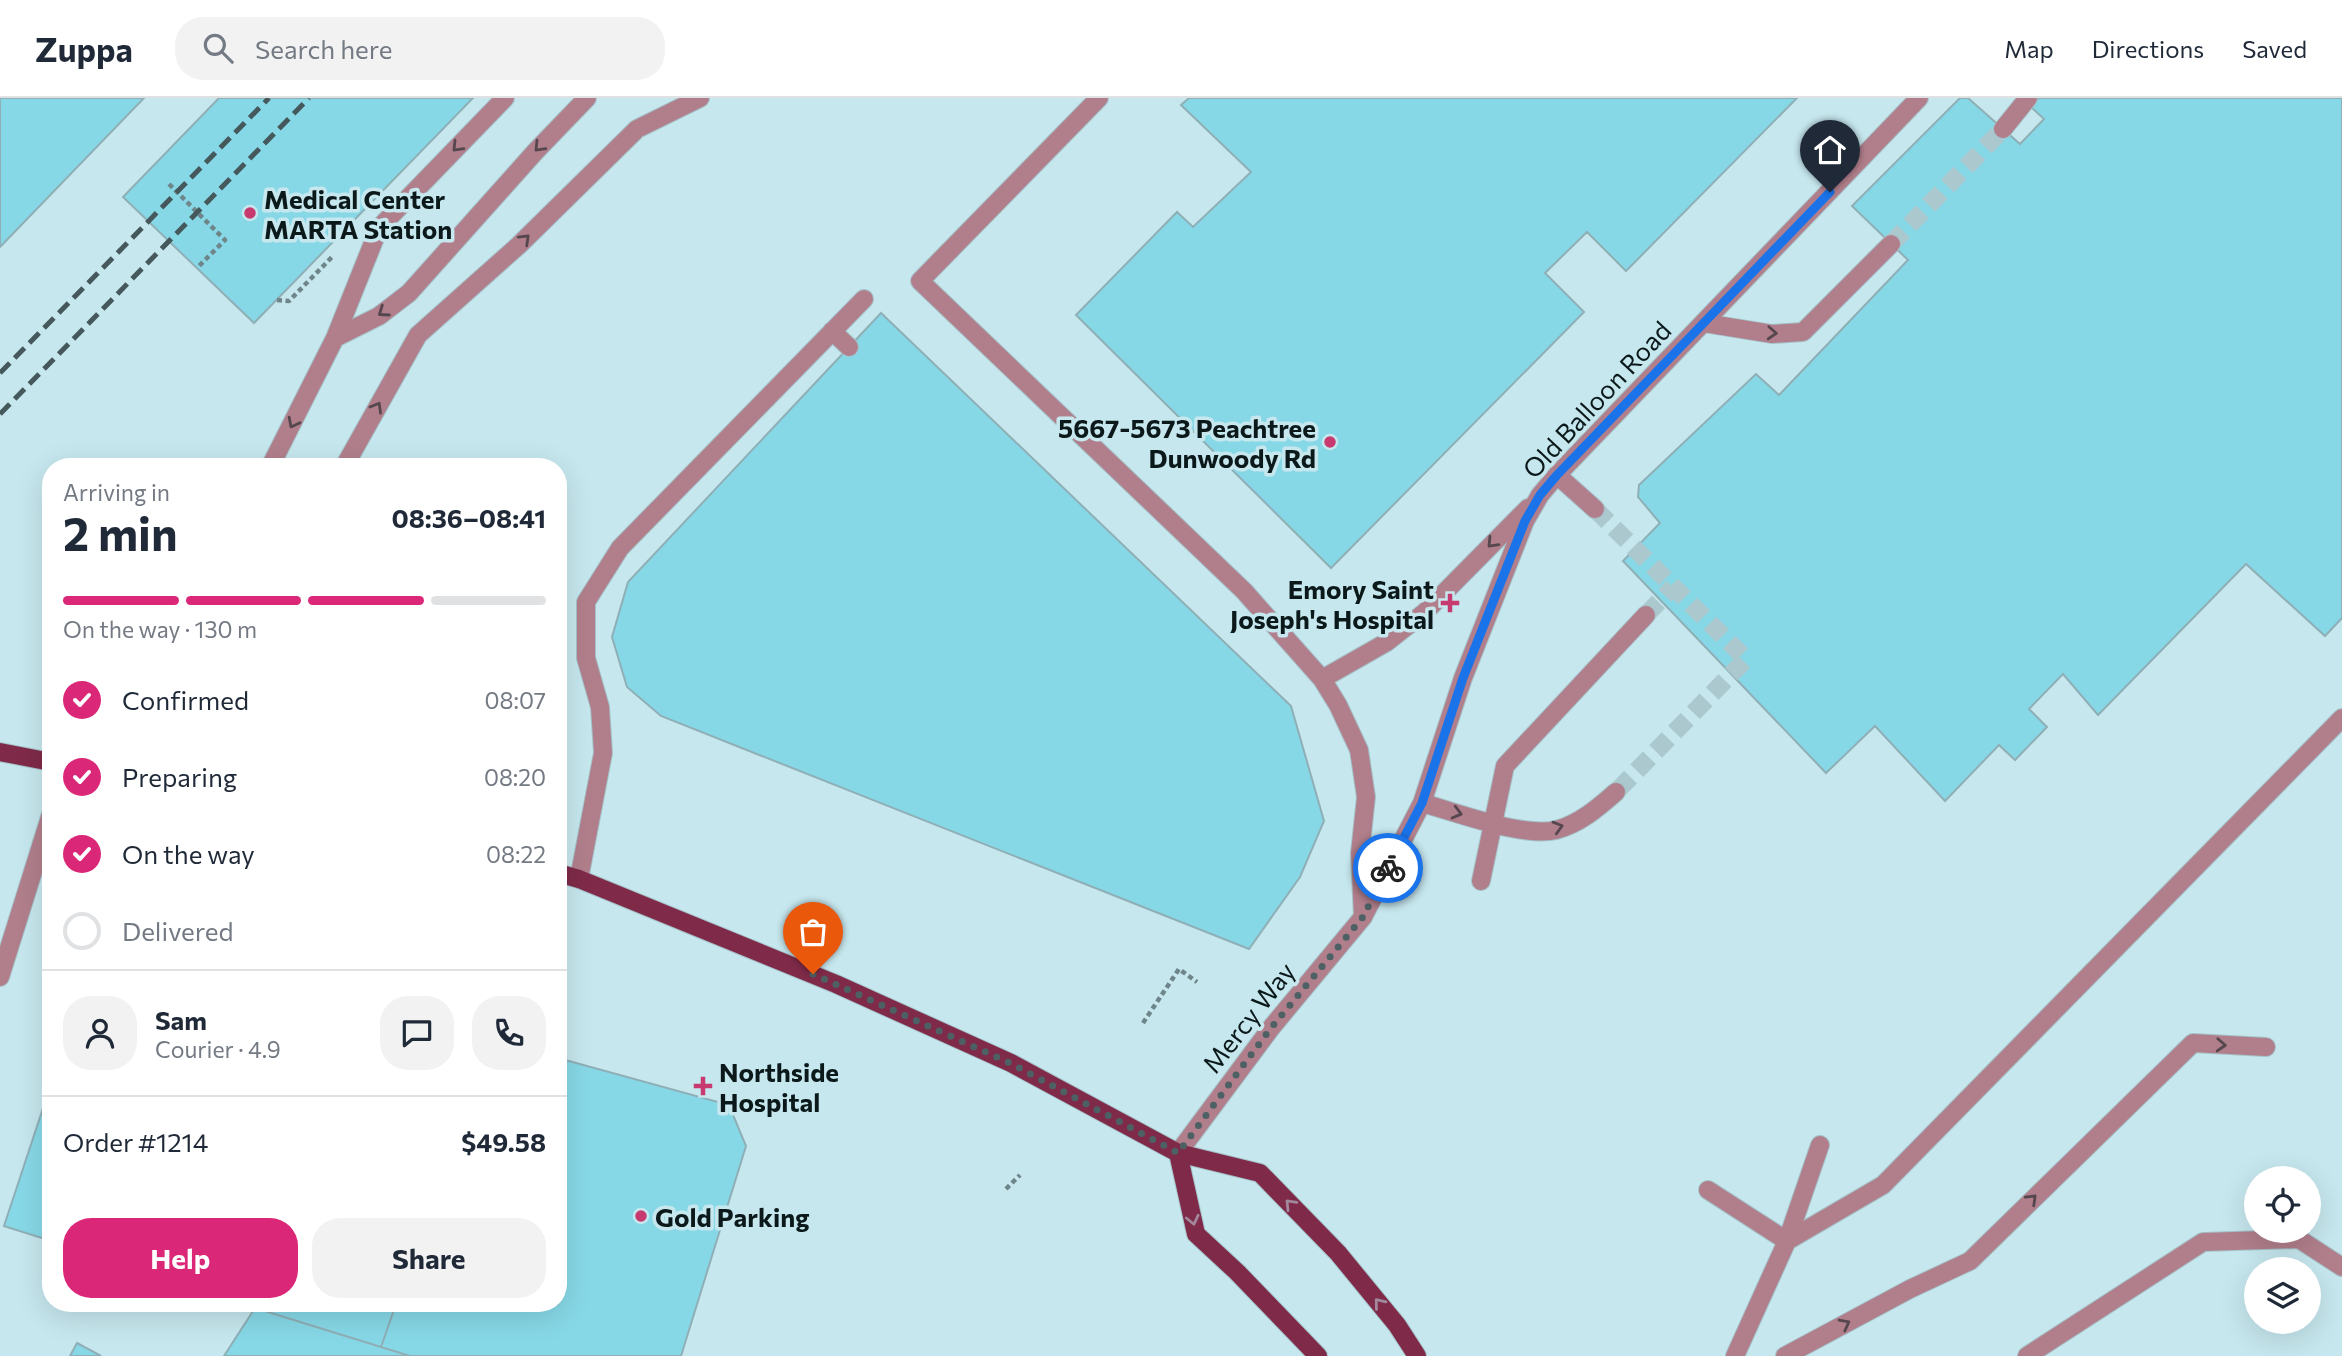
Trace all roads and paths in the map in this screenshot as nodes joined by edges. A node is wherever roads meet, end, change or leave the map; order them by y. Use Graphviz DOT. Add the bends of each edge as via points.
graph roads {
  1 [pos="505,98"];
  2 [pos="587,98"];
  3 [pos="700,98"];
  4 [pos="1099,98"];
  5 [pos="1919,98"];
  6 [pos="2028,98"];
  7 [pos="2003,129"];
  8 [pos="169,184"];
  9 [pos="1891,244"];
  10 [pos="336,253"];
  11 [pos="197,268"];
  12 [pos="864,299"];
  13 [pos="276,300"];
  14 [pos="1704,323"];
  15 [pos="832,331"];
  16 [pos="335,338"];
  17 [pos="849,347"];
  18 [pos="275,458"];
  19 [pos="349,458"];
  20 [pos="1557,475"];
  21 [pos="1540,495"];
  22 [pos="1595,509"];
  23 [pos="1646,615"];
  24 [pos="1322,679"];
  25 [pos="2342,718"];
  26 [pos="0,752"];
  27 [pos="42,760"];
  28 [pos="1616,792"];
  29 [pos="1422,803"];
  30 [pos="1492,822"];
  31 [pos="42,843"];
  32 [pos="567,876"];
  33 [pos="579,879"];
  34 [pos="1481,881"];
  35 [pos="1363,917"];
  36 [pos="0,977"];
  37 [pos="1197,982"];
  38 [pos="1143,1023"];
  39 [pos="2266,1047"];
  40 [pos="1820,1145"];
  41 [pos="1178,1153"];
  42 [pos="1020,1174"];
  43 [pos="1006,1189"];
  44 [pos="1708,1190"];
  45 [pos="1787,1241"];
  46 [pos="2342,1267"];
  47 [pos="1318,1356"];
  48 [pos="1417,1356"];
  49 [pos="1735,1356"];
  50 [pos="1785,1356"];
  51 [pos="2027,1356"];
  1 -- 16 [label="street, one-way" via="379,228"];
  2 -- 16 [label="street, one-way" via="409,293 379,316"];
  19 -- 3 [label="street, one-way" via="418,335 638,129"];
  4 -- 24 [label="street" via="920,281 1244,591"];
  5 -- 14 [label="street, Old Balloon Road"];
  6 -- 7 [label="street"];
  8 -- 11 [label="path" via="225,240"];
  14 -- 9 [label="street, one-way" via="1772,334 1803,332"];
  10 -- 13 [label="path" via="289,301"];
  12 -- 15 [label="street"];
  14 -- 20 [label="street, Old Balloon Road"];
  15 -- 17 [label="street"];
  15 -- 33 [label="street" via="620,548 586,602 586,658 600,707 603,753"];
  16 -- 18 [label="street, one-way"];
  20 -- 21 [label="street, Old Balloon Road"];
  20 -- 22 [label="street"];
  21 -- 24 [label="street, one-way" via="1425,612 1387,642"];
  21 -- 29 [label="street, Old Balloon Road" via="1525,521 1463,678"];
  23 -- 30 [label="street" via="1505,765"];
  24 -- 35 [label="street" via="1359,750 1366,797 1360,853"];
  25 -- 45 [label="street" via="1883,1185"];
  26 -- 27 [label="main road"];
  30 -- 28 [label="street, one-way" via="1526,832 1556,830 1593,813"];
  29 -- 30 [label="street, one-way"];
  29 -- 35 [label="street, Old Balloon Road"];
  30 -- 34 [label="street"];
  31 -- 36 [label="street"];
  32 -- 33 [label="main road"];
  33 -- 41 [label="main road" via="998,1057"];
  35 -- 41 [label="street, Mercy Way" via="1271,1028"];
  37 -- 38 [label="path" via="1179,969"];
  50 -- 39 [label="street, one-way" via="1970,1261 2193,1043"];
  40 -- 45 [label="street"];
  41 -- 47 [label="main road, one-way" via="1196,1234"];
  48 -- 41 [label="main road, one-way" via="1338,1253 1260,1173"];
  42 -- 43 [label="path"];
  44 -- 45 [label="street"];
  45 -- 49 [label="street"];
  46 -- 51 [label="street" via="2300,1239 2203,1242"];
}
